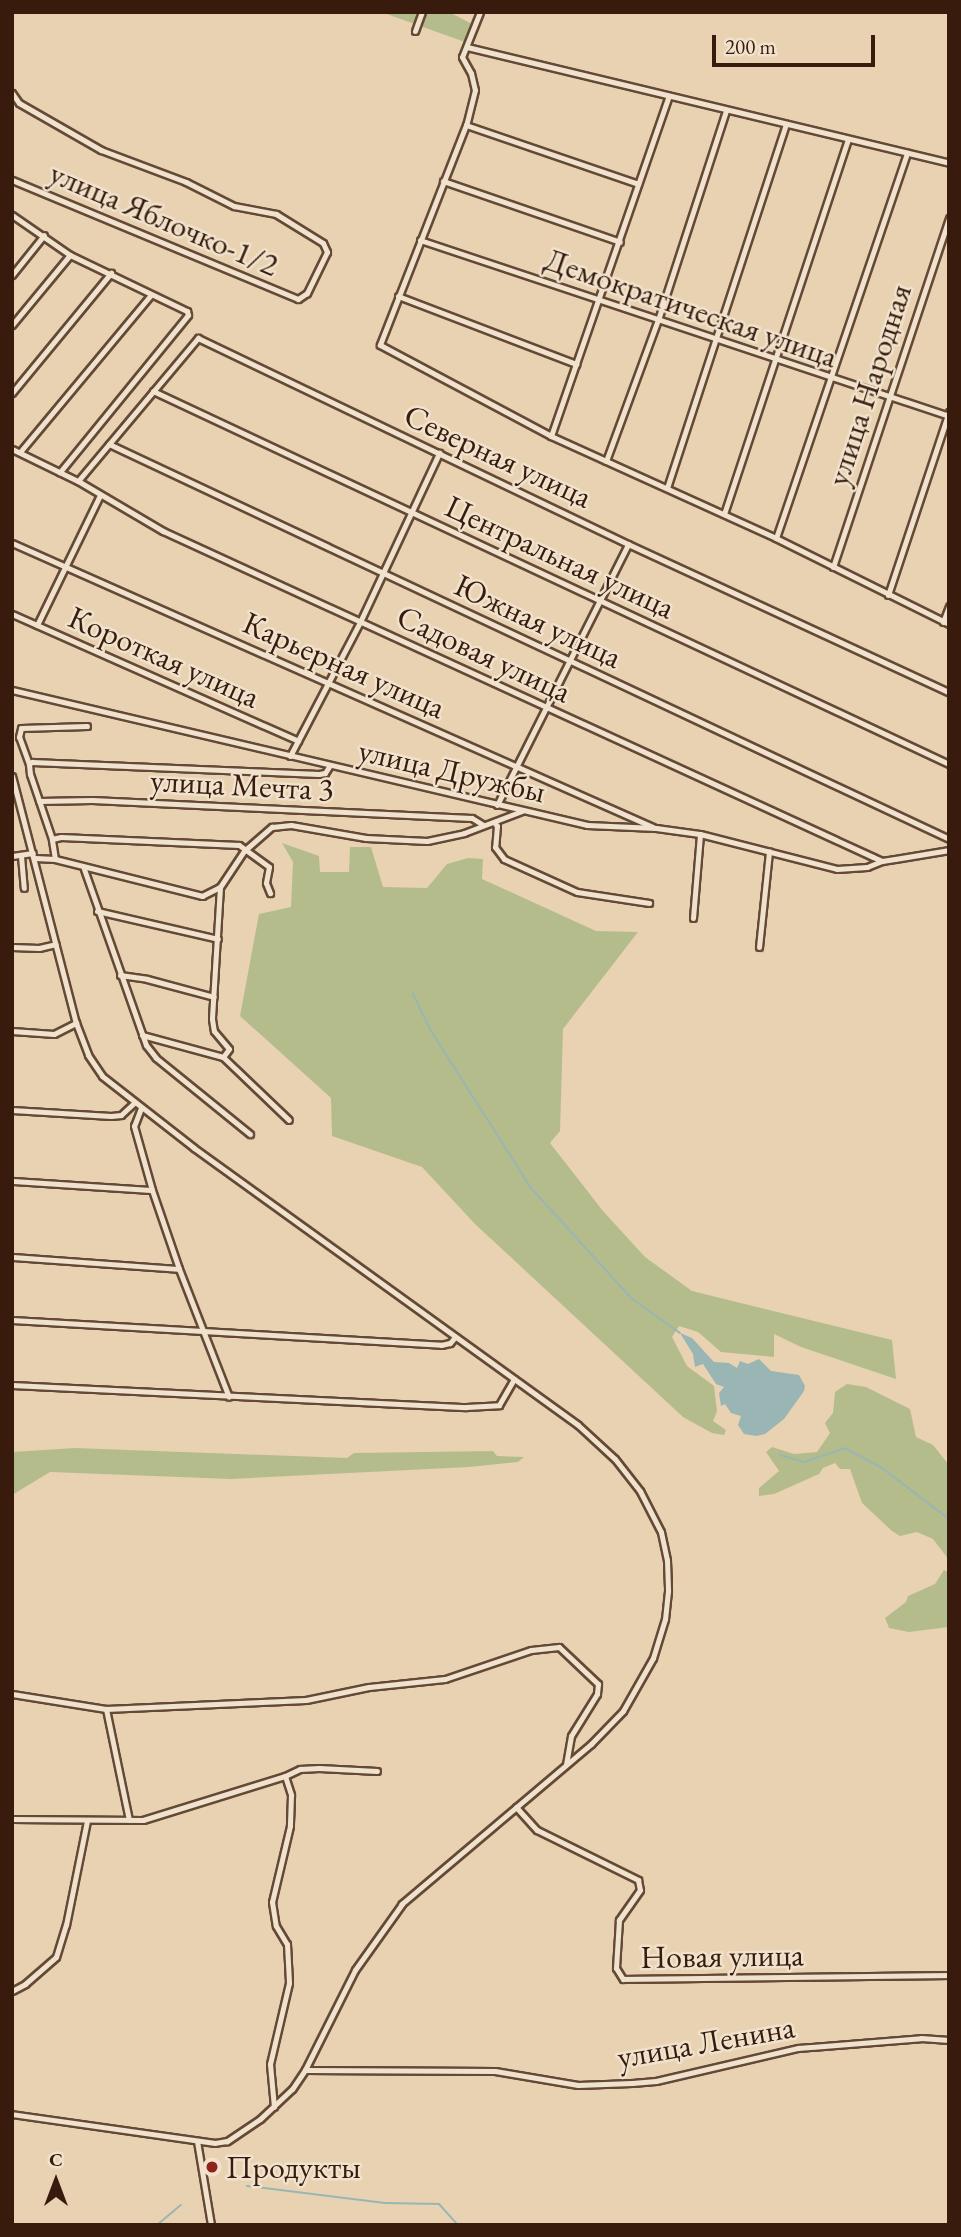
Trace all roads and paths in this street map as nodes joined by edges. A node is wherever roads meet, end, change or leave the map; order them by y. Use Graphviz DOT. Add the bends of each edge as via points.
graph roads {
  1 [pos="422,12"];
  2 [pos="480,12"];
  3 [pos="415,31"];
  4 [pos="467,47"];
  5 [pos="12,93"];
  6 [pos="669,96"];
  7 [pos="726,111"];
  8 [pos="786,124"];
  9 [pos="466,125"];
  10 [pos="848,139"];
  11 [pos="907,153"];
  12 [pos="949,163"];
  13 [pos="12,180"];
  14 [pos="443,181"];
  15 [pos="638,184"];
  16 [pos="12,215"];
  17 [pos="949,218"];
  18 [pos="44,235"];
  19 [pos="420,240"];
  20 [pos="620,242"];
  21 [pos="71,255"];
  22 [pos="111,273"];
  23 [pos="12,275"];
  24 [pos="151,295"];
  25 [pos="398,296"];
  26 [pos="599,301"];
  27 [pos="658,320"];
  28 [pos="12,325"];
  29 [pos="717,340"];
  30 [pos="776,360"];
  31 [pos="576,365"];
  32 [pos="829,378"];
  33 [pos="153,391"];
  34 [pos="12,393"];
  35 [pos="888,397"];
  36 [pos="948,415"];
  37 [pos="551,436"];
  38 [pos="108,444"];
  39 [pos="12,449"];
  40 [pos="20,452"];
  41 [pos="439,453"];
  42 [pos="606,461"];
  43 [pos="60,472"];
  44 [pos="78,481"];
  45 [pos="667,488"];
  46 [pos="100,495"];
  47 [pos="409,512"];
  48 [pos="724,514"];
  49 [pos="776,538"];
  50 [pos="12,543"];
  51 [pos="628,544"];
  52 [pos="65,566"];
  53 [pos="833,567"];
  54 [pos="384,573"];
  55 [pos="888,595"];
  56 [pos="600,601"];
  57 [pos="949,606"];
  58 [pos="12,614"];
  59 [pos="360,622"];
  60 [pos="946,623"];
  61 [pos="37,625"];
  62 [pos="569,661"];
  63 [pos="329,683"];
  64 [pos="12,690"];
  65 [pos="949,692"];
  66 [pos="545,707"];
  67 [pos="87,726"];
  68 [pos="298,741"];
  69 [pos="290,756"];
  70 [pos="29,764"];
  71 [pos="516,764"];
  72 [pos="949,764"];
  73 [pos="330,765"];
  74 [pos="12,776"];
  75 [pos="14,785"];
  76 [pos="39,801"];
  77 [pos="497,805"];
  78 [pos="522,811"];
  79 [pos="494,822"];
  80 [pos="482,825"];
  81 [pos="656,828"];
  82 [pos="700,834"];
  83 [pos="52,839"];
  84 [pos="949,839"];
  85 [pos="949,850"];
  86 [pos="244,851"];
  87 [pos="769,852"];
  88 [pos="12,856"];
  89 [pos="21,856"];
  90 [pos="34,856"];
  91 [pos="55,859"];
  92 [pos="882,860"];
  93 [pos="84,869"];
  94 [pos="220,887"];
  95 [pos="24,888"];
  96 [pos="270,894"];
  97 [pos="649,903"];
  98 [pos="97,911"];
  99 [pos="693,918"];
  100 [pos="218,939"];
  101 [pos="56,944"];
  102 [pos="12,947"];
  103 [pos="759,947"];
  104 [pos="120,975"];
  105 [pos="214,997"];
  106 [pos="76,1023"];
  107 [pos="12,1031"];
  108 [pos="142,1035"];
  109 [pos="223,1057"];
  110 [pos="134,1103"];
  111 [pos="141,1108"];
  112 [pos="12,1110"];
  113 [pos="121,1115"];
  114 [pos="289,1120"];
  115 [pos="134,1126"];
  116 [pos="250,1134"];
  117 [pos="12,1181"];
  118 [pos="152,1190"];
  119 [pos="12,1257"];
  120 [pos="179,1269"];
  121 [pos="12,1320"];
  122 [pos="202,1331"];
  123 [pos="455,1337"];
  124 [pos="514,1379"];
  125 [pos="12,1385"];
  126 [pos="229,1397"];
  127 [pos="12,1694"];
  128 [pos="106,1709"];
  129 [pos="566,1765"];
  130 [pos="377,1771"];
  131 [pos="285,1776"];
  132 [pos="516,1807"];
  133 [pos="12,1819"];
  134 [pos="129,1820"];
  135 [pos="86,1821"];
  136 [pos="949,1975"];
  137 [pos="12,1991"];
  138 [pos="949,2040"];
  139 [pos="305,2070"];
  140 [pos="274,2107"];
  141 [pos="12,2115"];
  142 [pos="197,2141"];
  143 [pos="211,2225"];
  1 -- 3 [label="street"];
  2 -- 4 [label="street"];
  4 -- 6 [label="street"];
  4 -- 9 [label="street" via="463,57 475,90"];
  5 -- 13 [label="street, улица Яблочко-1/2" via="19,103 101,150 175,177 234,206 276,214 323,243 325,259 307,293 298,299"];
  6 -- 7 [label="street"];
  6 -- 15 [label="street"];
  7 -- 8 [label="street"];
  7 -- 27 [label="street"];
  8 -- 10 [label="street"];
  8 -- 29 [label="street"];
  9 -- 14 [label="street"];
  9 -- 15 [label="street"];
  10 -- 11 [label="street"];
  10 -- 30 [label="street"];
  11 -- 12 [label="street"];
  11 -- 32 [label="street"];
  14 -- 19 [label="street"];
  14 -- 20 [label="street"];
  15 -- 20 [label="street"];
  16 -- 18 [label="street"];
  17 -- 35 [label="street, улица Народная"];
  18 -- 21 [label="street"];
  18 -- 23 [label="street"];
  19 -- 25 [label="street"];
  19 -- 26 [label="street, Демократическая улица"];
  20 -- 26 [label="street"];
  21 -- 22 [label="street"];
  21 -- 28 [label="street"];
  22 -- 24 [label="street"];
  22 -- 34 [label="street"];
  24 -- 40 [label="street"];
  24 -- 43 [label="street" via="188,315"];
  25 -- 31 [label="street"];
  25 -- 37 [label="street" via="380,345"];
  26 -- 27 [label="street, Демократическая улица"];
  26 -- 31 [label="street"];
  27 -- 29 [label="street, Демократическая улица"];
  27 -- 42 [label="street"];
  29 -- 30 [label="street, Демократическая улица"];
  29 -- 45 [label="street"];
  30 -- 32 [label="street, Демократическая улица"];
  30 -- 48 [label="street"];
  31 -- 37 [label="street"];
  32 -- 35 [label="street, Демократическая улица"];
  32 -- 49 [label="street"];
  33 -- 38 [label="street, Северная улица"];
  33 -- 41 [label="street, Северная улица" via="198,338"];
  33 -- 47 [label="street, Центральная улица"];
  35 -- 36 [label="street, Демократическая улица"];
  35 -- 53 [label="street, улица Народная"];
  36 -- 55 [label="street"];
  37 -- 42 [label="street"];
  38 -- 44 [label="street, Северная улица"];
  38 -- 54 [label="street, Южная улица"];
  39 -- 40 [label="street, Садовая улица"];
  40 -- 43 [label="street, Садовая улица"];
  41 -- 47 [label="street"];
  41 -- 51 [label="street, Северная улица"];
  42 -- 45 [label="street"];
  43 -- 44 [label="street, Садовая улица"];
  44 -- 46 [label="street, Садовая улица"];
  45 -- 48 [label="street"];
  46 -- 52 [label="street"];
  46 -- 59 [label="street, Садовая улица" via="163,531"];
  47 -- 54 [label="street"];
  47 -- 56 [label="street, Центральная улица"];
  48 -- 49 [label="street"];
  49 -- 53 [label="street"];
  50 -- 52 [label="street, Карьерная улица"];
  51 -- 56 [label="street"];
  51 -- 65 [label="street, Северная улица"];
  52 -- 61 [label="street"];
  52 -- 63 [label="street, Карьерная улица"];
  53 -- 55 [label="street"];
  54 -- 59 [label="street"];
  54 -- 62 [label="street, Южная улица"];
  55 -- 60 [label="street"];
  56 -- 62 [label="street"];
  56 -- 72 [label="street, Центральная улица"];
  57 -- 60 [label="street"];
  58 -- 61 [label="street, Короткая улица"];
  59 -- 63 [label="street"];
  59 -- 66 [label="street, Садовая улица"];
  61 -- 68 [label="street, Короткая улица"];
  62 -- 66 [label="street"];
  62 -- 84 [label="street, Южная улица"];
  63 -- 68 [label="street"];
  63 -- 71 [label="street, Карьерная улица"];
  64 -- 69 [label="street, улица Дружбы"];
  66 -- 71 [label="street"];
  66 -- 92 [label="street, Садовая улица"];
  67 -- 70 [label="street" via="21,728 19,737"];
  68 -- 69 [label="street"];
  69 -- 73 [label="street, улица Дружбы"];
  70 -- 73 [label="street" via="319,774"];
  70 -- 76 [label="street"];
  71 -- 77 [label="street"];
  71 -- 81 [label="street, Карьерная улица"];
  73 -- 77 [label="street, улица Дружбы"];
  74 -- 75 [label="street"];
  75 -- 90 [label="street"];
  76 -- 80 [label="street, улица Мечта 3" via="472,818"];
  76 -- 83 [label="street"];
  77 -- 78 [label="street, улица Дружбы"];
  78 -- 79 [label="street"];
  78 -- 81 [label="street, улица Дружбы" via="598,827"];
  79 -- 80 [label="street"];
  79 -- 97 [label="street" via="495,847 504,859 577,892"];
  80 -- 86 [label="street" via="446,838 407,842 291,825 272,827"];
  81 -- 82 [label="street, улица Дружбы"];
  82 -- 87 [label="street, улица Дружбы"];
  82 -- 99 [label="street"];
  83 -- 86 [label="street" via="239,845"];
  83 -- 91 [label="street"];
  85 -- 92 [label="street"];
  86 -- 94 [label="street"];
  86 -- 96 [label="street" via="269,867 266,883"];
  87 -- 92 [label="street, улица Дружбы" via="837,869 867,867"];
  87 -- 103 [label="street"];
  88 -- 89 [label="street"];
  89 -- 90 [label="street"];
  89 -- 95 [label="street"];
  90 -- 91 [label="street"];
  90 -- 101 [label="street"];
  91 -- 93 [label="street"];
  93 -- 94 [label="street" via="202,896"];
  93 -- 98 [label="street"];
  94 -- 100 [label="street"];
  98 -- 100 [label="street"];
  98 -- 104 [label="street"];
  100 -- 105 [label="street"];
  101 -- 102 [label="street"];
  101 -- 106 [label="street"];
  104 -- 105 [label="street"];
  104 -- 108 [label="street"];
  105 -- 109 [label="street" via="212,1026 229,1049"];
  106 -- 107 [label="street" via="54,1034"];
  106 -- 110 [label="street" via="94,1066"];
  108 -- 109 [label="street"];
  108 -- 116 [label="street" via="156,1058"];
  109 -- 114 [label="street"];
  110 -- 111 [label="street"];
  110 -- 113 [label="street"];
  111 -- 115 [label="street"];
  111 -- 123 [label="street"];
  112 -- 113 [label="street"];
  113 -- 115 [label="street"];
  115 -- 118 [label="street"];
  117 -- 118 [label="street"];
  118 -- 120 [label="street"];
  119 -- 120 [label="street"];
  120 -- 122 [label="street"];
  121 -- 122 [label="street"];
  122 -- 123 [label="street" via="441,1345"];
  122 -- 126 [label="street"];
  123 -- 124 [label="street"];
  124 -- 126 [label="street" via="499,1405 491,1407"];
  124 -- 129 [label="street" via="578,1425 615,1459 640,1490 661,1532 668,1591 653,1658 623,1711"];
  125 -- 126 [label="street"];
  127 -- 128 [label="street"];
  128 -- 129 [label="street" via="306,1700 444,1679 531,1650 559,1647 594,1678 599,1689 571,1735"];
  128 -- 134 [label="street"];
  129 -- 132 [label="street"];
  130 -- 131 [label="street" via="300,1769"];
  131 -- 134 [label="street" via="157,1818"];
  131 -- 140 [label="street" via="291,1795 290,1826 272,1902 276,1926 288,1951 289,1983 270,2064"];
  132 -- 136 [label="street, Новая улица" via="537,1830 638,1880 640,1890 619,1920 616,1968 623,1979"];
  132 -- 139 [label="street" via="386,1924 345,1986"];
  133 -- 135 [label="street"];
  134 -- 135 [label="street"];
  135 -- 137 [label="street" via="60,1948 56,1957"];
  138 -- 139 [label="street, улица Ленина" via="921,2038 798,2049 632,2083 578,2085 495,2071"];
  139 -- 140 [label="street"];
  140 -- 142 [label="street" via="227,2141"];
  141 -- 142 [label="street"];
  142 -- 143 [label="street"];
}
